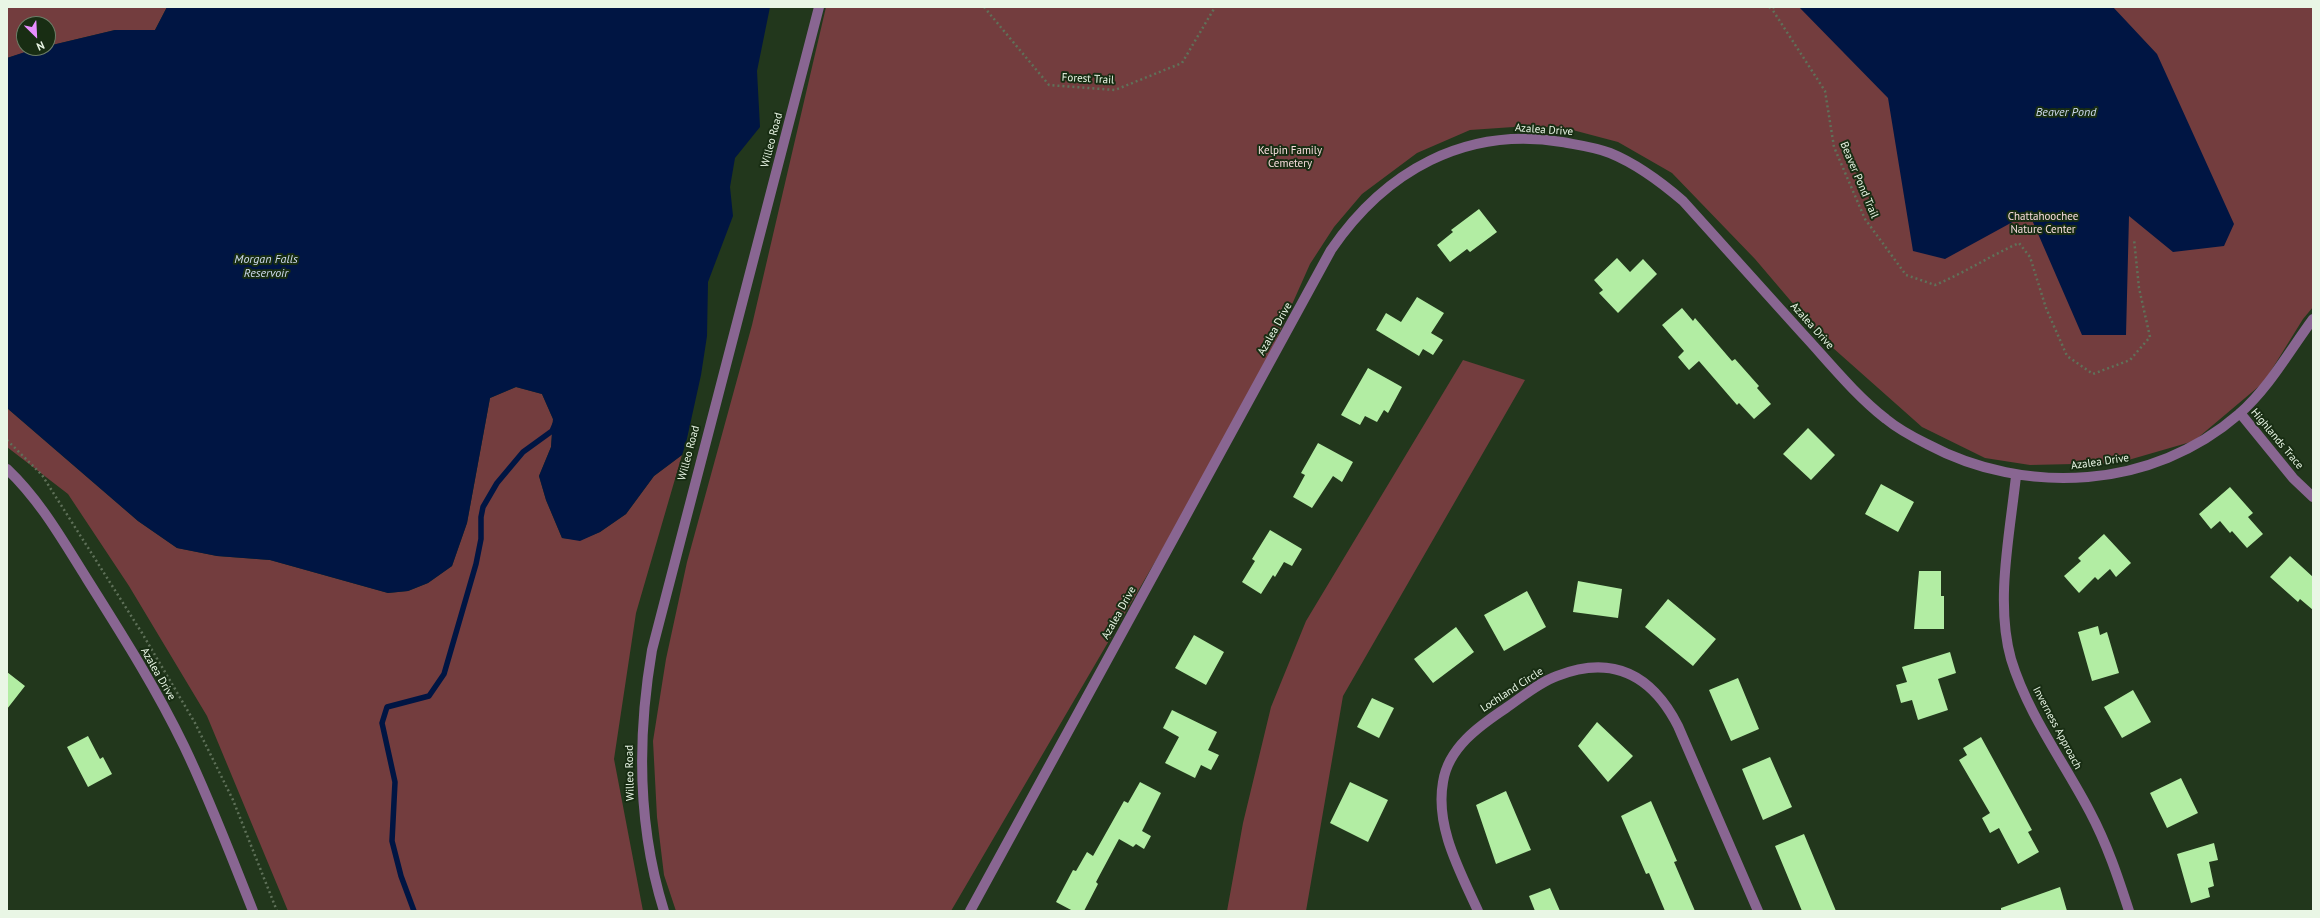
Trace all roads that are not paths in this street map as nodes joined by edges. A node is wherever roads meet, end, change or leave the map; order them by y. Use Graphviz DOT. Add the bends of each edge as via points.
graph roads {
  1 [pos="819,7"];
  2 [pos="2313,319"];
  3 [pos="2240,413"];
  4 [pos="7,469"];
  5 [pos="2016,476"];
  6 [pos="2313,497"];
  7 [pos="253,911"];
  8 [pos="664,911"];
  9 [pos="970,911"];
  10 [pos="1478,911"];
  11 [pos="1758,911"];
  12 [pos="2129,911"];
  1 -- 8 [label="street, Willeo Road" via="650,657 642,730 640,779 648,848"];
  2 -- 3 [label="street, Azalea Drive" via="2265,386"];
  3 -- 5 [label="street, Azalea Drive" via="2195,446 2143,468 2108,475 2069,478"];
  3 -- 6 [label="street, Highlands Trace" via="2293,478"];
  4 -- 7 [label="street, Azalea Drive" via="30,494 59,536 163,706 192,763"];
  5 -- 9 [label="street, Azalea Drive" via="1946,455 1887,420 1854,391 1683,201 1632,163 1609,152 1582,145 1529,138 1482,143 1435,158 1414,168 1367,204 1332,250"];
  5 -- 12 [label="street, Inverness Approach" via="2004,595 2005,627 2011,659 2028,704 2091,813 2115,867"];
  10 -- 11 [label="street, Lochland Circle" via="1445,832 1441,798 1443,780 1451,760 1462,742 1538,686 1569,672 1593,668 1612,668 1625,672 1651,686 1664,702 1681,734"];
}
